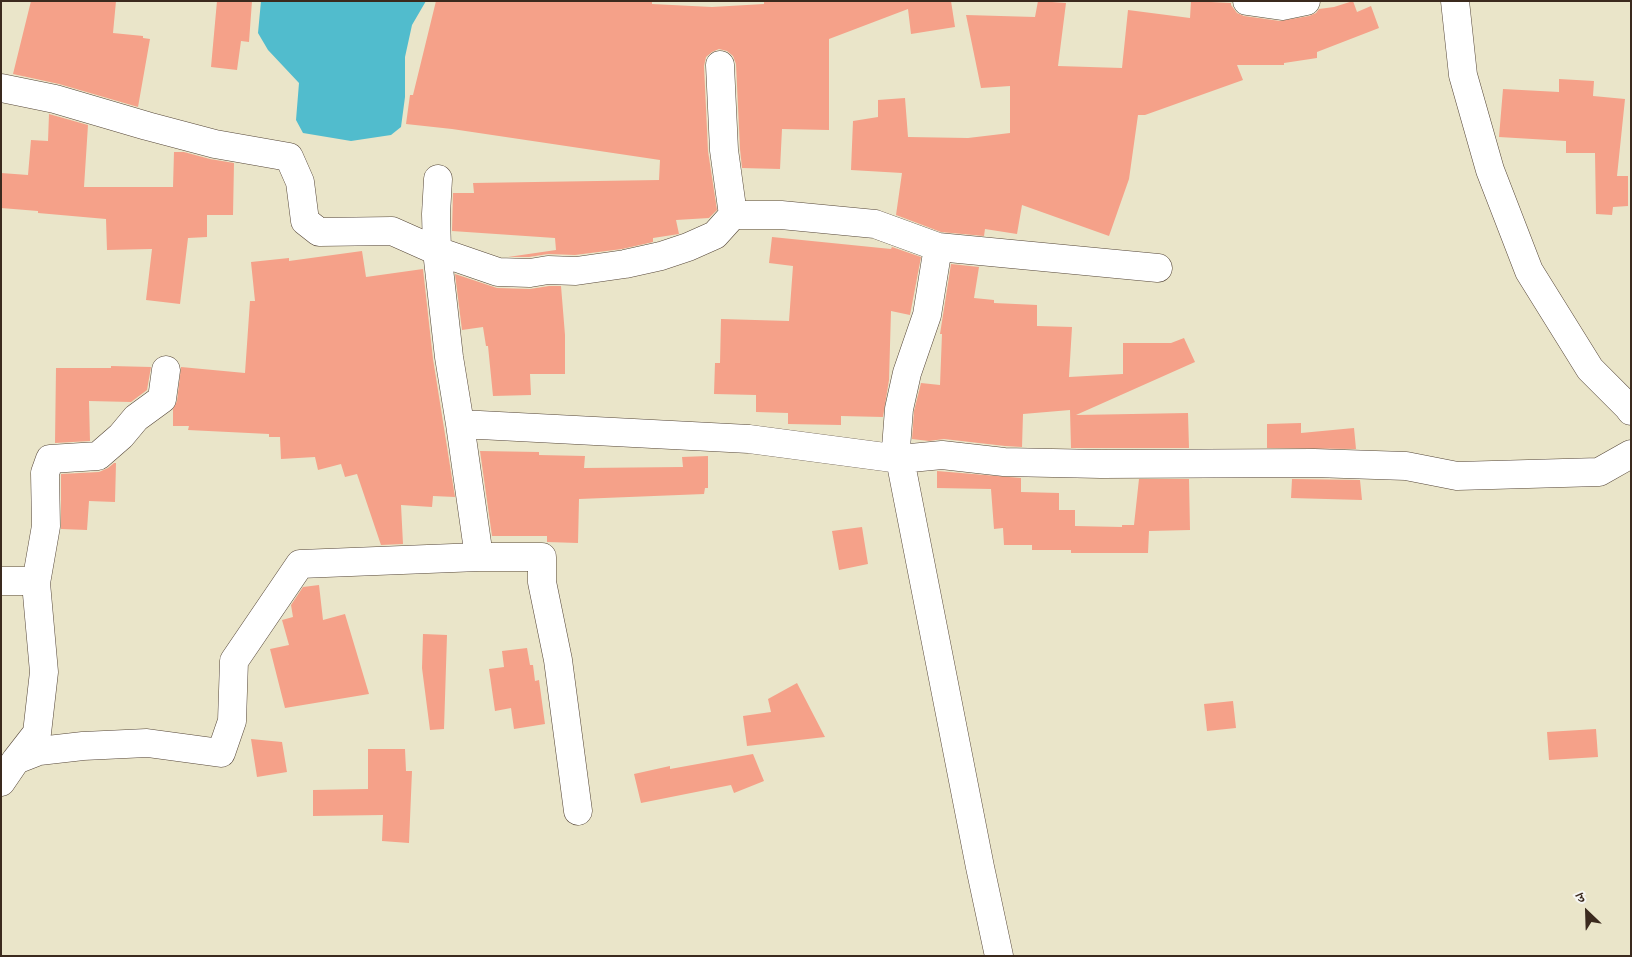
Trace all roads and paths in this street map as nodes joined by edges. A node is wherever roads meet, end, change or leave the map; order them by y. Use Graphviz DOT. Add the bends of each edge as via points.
graph roads {
  1 [pos="1247,1"];
  2 [pos="1306,1"];
  3 [pos="1455,1"];
  4 [pos="720,65"];
  5 [pos="1,88"];
  6 [pos="438,179"];
  7 [pos="733,215"];
  8 [pos="938,247"];
  9 [pos="437,251"];
  10 [pos="1158,268"];
  11 [pos="166,370"];
  12 [pos="1631,412"];
  13 [pos="460,424"];
  14 [pos="1631,454"];
  15 [pos="900,459"];
  16 [pos="479,557"];
  17 [pos="1,582"];
  18 [pos="36,583"];
  19 [pos="16,760"];
  20 [pos="1,782"];
  21 [pos="578,811"];
  22 [pos="999,956"];
  1 -- 2 [label="street" via="1282,6"];
  3 -- 12 [label="street" via="1463,75 1490,170 1529,271 1590,369"];
  4 -- 7 [label="street" via="724,150"];
  5 -- 9 [label="street" via="55,99 216,144 289,157 300,182 305,221 319,232 392,231"];
  6 -- 9 [label="street"];
  7 -- 8 [label="street" via="781,215 875,224"];
  7 -- 9 [label="street" via="715,235 688,247 643,260 576,270 498,272"];
  8 -- 10 [label="street"];
  8 -- 15 [label="street" via="927,316 907,373 899,408 896,448"];
  9 -- 13 [label="street"];
  11 -- 18 [label="street" via="162,399 136,418 98,456 50,459 45,473 46,526"];
  13 -- 15 [label="street" via="749,439"];
  13 -- 16 [label="street"];
  14 -- 15 [label="street" via="1599,472 1457,476 1406,466 1314,462 1101,464 1004,462 942,455"];
  15 -- 22 [label="street"];
  16 -- 19 [label="street" via="300,564 234,661 232,721 221,753 147,743 39,751"];
  16 -- 21 [label="street" via="542,557 542,582 558,660"];
  17 -- 18 [label="street"];
  18 -- 19 [label="street" via="44,672 37,733"];
  19 -- 20 [label="street"];
}
